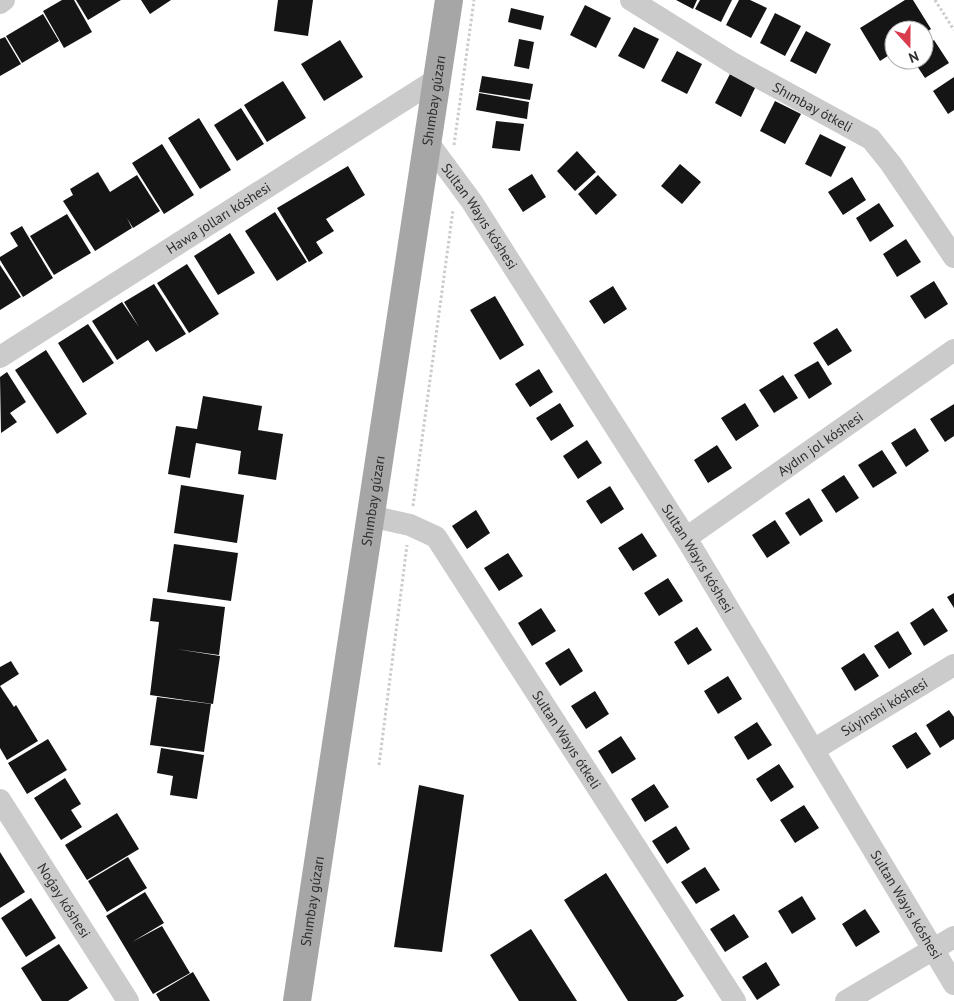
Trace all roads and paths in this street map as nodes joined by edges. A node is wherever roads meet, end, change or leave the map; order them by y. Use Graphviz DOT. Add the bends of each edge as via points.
graph roads {
  1 [pos="4,0"];
  2 [pos="449,0"];
  3 [pos="474,0"];
  4 [pos="631,0"];
  5 [pos="935,0"];
  6 [pos="0,3"];
  7 [pos="954,30"];
  8 [pos="437,79"];
  9 [pos="427,141"];
  10 [pos="453,153"];
  11 [pos="453,210"];
  12 [pos="954,257"];
  13 [pos="954,350"];
  14 [pos="0,357"];
  15 [pos="370,516"];
  16 [pos="410,525"];
  17 [pos="686,538"];
  18 [pos="954,665"];
  19 [pos="815,749"];
  20 [pos="378,765"];
  21 [pos="0,800"];
  22 [pos="954,937"];
  23 [pos="933,950"];
  24 [pos="954,984"];
  25 [pos="128,1001"];
  26 [pos="297,1001"];
  27 [pos="735,1001"];
  28 [pos="846,1001"];
  1 -- 6 [label="street"];
  2 -- 8 [label="main road, Shımbay gúzarı"];
  3 -- 10 [label="path"];
  4 -- 12 [label="street, Shımbay ótkeli" via="734,64 871,139 892,164"];
  5 -- 7 [label="path"];
  8 -- 9 [label="main road, Shımbay gúzarı"];
  8 -- 14 [label="street, Hawa jolları kóshesi"];
  9 -- 15 [label="main road, Shımbay gúzarı"];
  9 -- 17 [label="street, Sultan Wayıs kóshesi" via="472,202"];
  11 -- 16 [label="path"];
  13 -- 17 [label="street, Aydın jol kóshesi"];
  15 -- 16 [label="street, Sultan Wayıs ótkeli"];
  15 -- 26 [label="main road, Shımbay gúzarı"];
  16 -- 20 [label="path"];
  16 -- 27 [label="street, Sultan Wayıs ótkeli" via="436,537"];
  17 -- 19 [label="street, Sultan Wayıs kóshesi"];
  18 -- 19 [label="street, Súyinshi kóshesi"];
  19 -- 23 [label="street, Sultan Wayıs kóshesi"];
  21 -- 25 [label="street, Noǵay kóshesi"];
  22 -- 23 [label="street"];
  23 -- 24 [label="street, Sultan Wayıs kóshesi"];
  23 -- 28 [label="street"];
}
